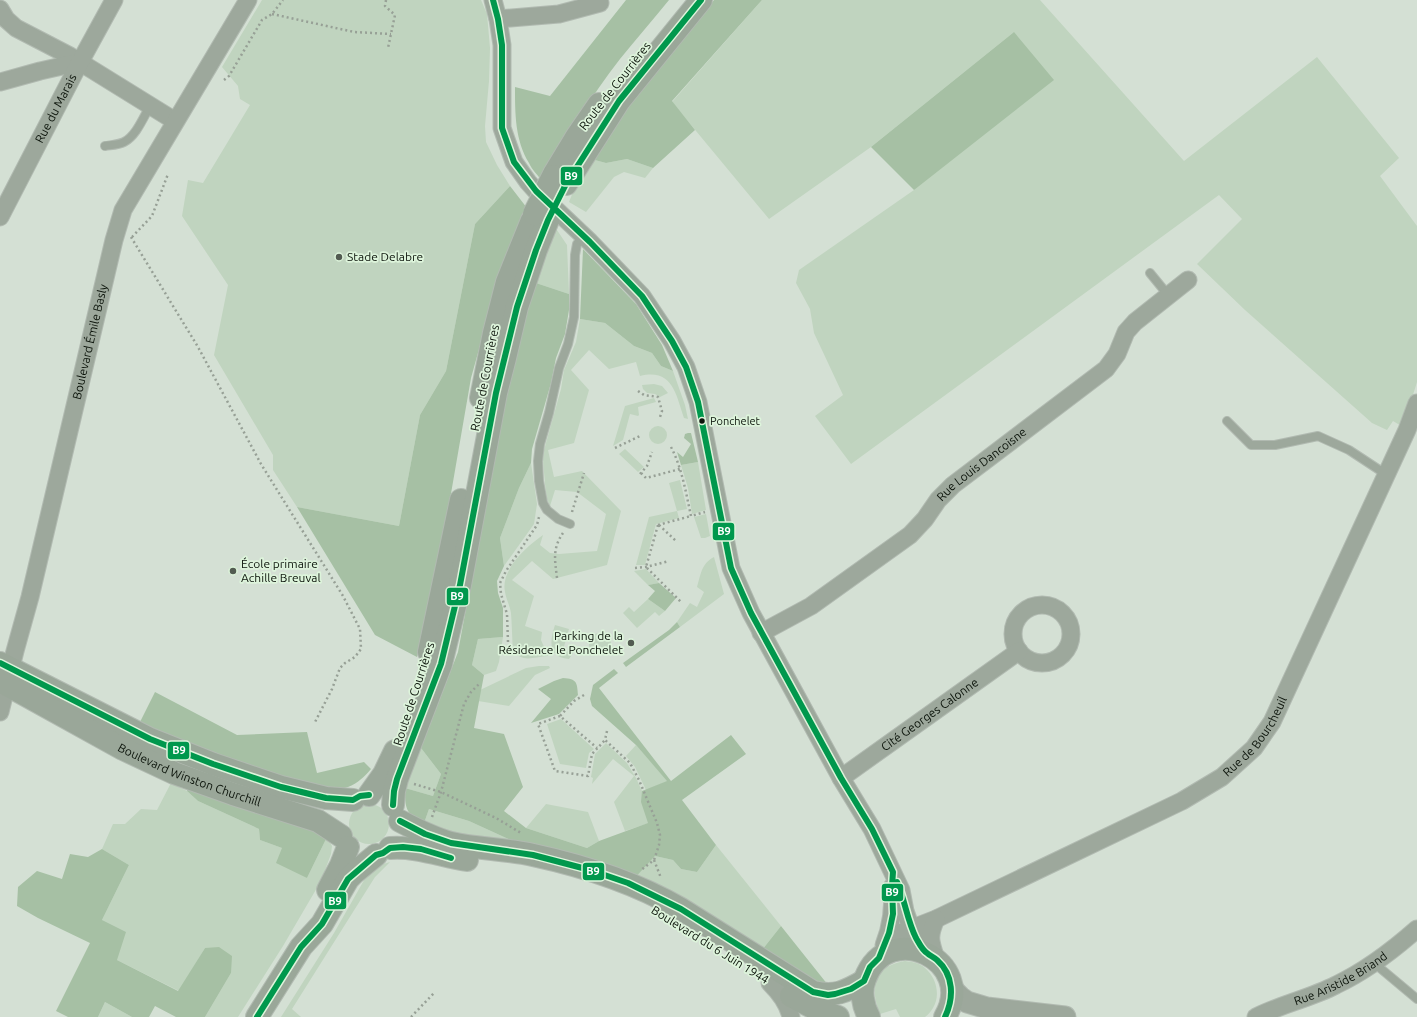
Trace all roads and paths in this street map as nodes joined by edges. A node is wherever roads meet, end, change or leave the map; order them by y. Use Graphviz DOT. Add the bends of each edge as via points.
graph roads {
  1 [pos="114,0"];
  2 [pos="248,0"];
  3 [pos="283,0"];
  4 [pos="386,0"];
  5 [pos="493,0"];
  6 [pos="685,0"];
  7 [pos="701,0"];
  8 [pos="600,3"];
  9 [pos="0,9"];
  10 [pos="272,14"];
  11 [pos="498,19"];
  12 [pos="391,34"];
  13 [pos="388,48"];
  14 [pos="80,62"];
  15 [pos="224,80"];
  16 [pos="0,82"];
  17 [pos="150,106"];
  18 [pos="175,121"];
  19 [pos="105,146"];
  20 [pos="168,174"];
  21 [pos="559,180"];
  22 [pos="0,217"];
  23 [pos="541,217"];
  24 [pos="584,236"];
  25 [pos="1150,273"];
  26 [pos="1188,280"];
  27 [pos="1168,295"];
  28 [pos="638,391"];
  29 [pos="1417,403"];
  30 [pos="660,417"];
  31 [pos="1227,421"];
  32 [pos="640,436"];
  33 [pos="671,446"];
  34 [pos="615,448"];
  35 [pos="652,452"];
  36 [pos="680,468"];
  37 [pos="584,472"];
  38 [pos="1387,474"];
  39 [pos="543,503"];
  40 [pos="719,510"];
  41 [pos="691,516"];
  42 [pos="570,524"];
  43 [pos="658,525"];
  44 [pos="676,542"];
  45 [pos="669,561"];
  46 [pos="646,567"];
  47 [pos="635,568"];
  48 [pos="557,578"];
  49 [pos="681,602"];
  50 [pos="761,633"];
  51 [pos="508,642"];
  52 [pos="1019,651"];
  53 [pos="5,674"];
  54 [pos="479,684"];
  55 [pos="584,695"];
  56 [pos="42,705"];
  57 [pos="0,712"];
  58 [pos="560,716"];
  59 [pos="0,717"];
  60 [pos="314,724"];
  61 [pos="607,731"];
  62 [pos="605,740"];
  63 [pos="597,748"];
  64 [pos="841,778"];
  65 [pos="361,797"];
  66 [pos="397,813"];
  67 [pos="426,834"];
  68 [pos="345,842"];
  69 [pos="383,852"];
  70 [pos="654,860"];
  71 [pos="893,872"];
  72 [pos="637,873"];
  73 [pos="664,883"];
  74 [pos="936,919"];
  75 [pos="911,928"];
  76 [pos="1417,929"];
  77 [pos="887,938"];
  78 [pos="301,947"];
  79 [pos="930,955"];
  80 [pos="879,958"];
  81 [pos="1374,963"];
  82 [pos="864,981"];
  83 [pos="770,983"];
  84 [pos="952,989"];
  85 [pos="434,992"];
  86 [pos="1417,999"];
  87 [pos="988,1008"];
  88 [pos="823,1012"];
  89 [pos="257,1017"];
  90 [pos="410,1017"];
  91 [pos="792,1017"];
  92 [pos="870,1017"];
  93 [pos="945,1017"];
  94 [pos="952,1017"];
  95 [pos="1065,1017"];
  96 [pos="1256,1017"];
  1 -- 14 [label="street, Rue du Marais"];
  2 -- 18 [label="street, Boulevard Émile Basly"];
  3 -- 10 [label="path"];
  4 -- 12 [label="path" via="385,6 395,15"];
  5 -- 11 [label="street"];
  6 -- 21 [label="main road, Route de Courrières" via="595,110 577,136"];
  7 -- 21 [label="main road, Route de Courrières" via="618,101"];
  8 -- 11 [label="street" via="558,14"];
  9 -- 14 [label="street" via="16,28"];
  10 -- 12 [label="path" via="354,32"];
  10 -- 15 [label="path" via="262,20 230,76"];
  11 -- 24 [label="street" via="502,45 502,128 514,162 536,191"];
  12 -- 13 [label="path"];
  14 -- 16 [label="street"];
  14 -- 17 [label="street"];
  14 -- 22 [label="street, Rue du Marais"];
  17 -- 18 [label="street"];
  17 -- 19 [label="lane" via="134,133 125,142"];
  18 -- 53 [label="street, Boulevard Émile Basly" via="122,210 30,597 15,651"];
  20 -- 60 [label="path" via="152,216 132,237 198,347 261,464 343,596 360,629 361,649 340,668"];
  21 -- 23 [label="main road, Route de Courrières, bridge"];
  23 -- 65 [label="main road, Route de Courrières" via="507,282 494,333 426,662 397,748 384,774"];
  23 -- 66 [label="main road, Route de Courrières" via="536,250 496,393 460,585 441,664 394,791"];
  24 -- 39 [label="lane" via="577,244 575,255 574,317 568,344 558,368 540,444 538,468"];
  24 -- 40 [label="street" via="642,296 682,361 698,402"];
  25 -- 27 [label="lane"];
  26 -- 27 [label="street, Rue Louis Dancoisne"];
  27 -- 50 [label="street, Rue Louis Dancoisne" via="1126,332 1117,354 1106,369 953,485 910,535 811,606"];
  28 -- 30 [label="path" via="644,395 658,397 662,411"];
  29 -- 38 [label="street, Rue de Bourcheuil"];
  31 -- 38 [label="lane" via="1251,445 1275,445 1318,436 1349,450"];
  32 -- 34 [label="path"];
  33 -- 36 [label="path"];
  35 -- 36 [label="path" via="647,466 640,474 646,478"];
  36 -- 41 [label="path"];
  37 -- 42 [label="path" via="572,507"];
  38 -- 74 [label="street, Rue de Bourcheuil" via="1272,722 1254,748 1222,777 1182,801"];
  39 -- 42 [label="lane" via="558,519"];
  39 -- 51 [label="path" via="537,525 500,583 507,614"];
  40 -- 41 [label="path"];
  40 -- 50 [label="street" via="732,568"];
  41 -- 43 [label="path"];
  42 -- 48 [label="path" via="557,542 554,553"];
  43 -- 44 [label="path"];
  43 -- 46 [label="path"];
  45 -- 46 [label="path"];
  46 -- 47 [label="path"];
  46 -- 49 [label="path"];
  50 -- 64 [label="street"];
  52 -- 64 [label="street, Cité Georges Calonne"];
  53 -- 56 [label="main road, Boulevard Winston Churchill"];
  53 -- 57 [label="street, Boulevard Émile Basly"];
  53 -- 65 [label="main road, Boulevard Winston Churchill" via="74,702 150,739 213,764 281,787 326,798"];
  54 -- 67 [label="path" via="464,704 441,792"];
  55 -- 58 [label="path" via="574,701"];
  56 -- 59 [label="street, Boulevard Winston Churchill" via="32,702 19,703 6,709"];
  56 -- 68 [label="main road, Boulevard Winston Churchill" via="122,749 174,773 318,821"];
  58 -- 63 [label="path"];
  58 -- 63 [label="path" via="538,724 555,771 588,776 592,754"];
  61 -- 62 [label="path"];
  62 -- 63 [label="path"];
  62 -- 70 [label="path" via="630,763 642,787 660,835"];
  64 -- 71 [label="street" via="872,829"];
  65 -- 66 [label="main road" via="377,796 385,799"];
  65 -- 68 [label="main road" via="343,809 340,816 339,822"];
  66 -- 67 [label="main road, Boulevard du 6 Juin 1944"];
  66 -- 69 [label="main road" via="399,836"];
  67 -- 88 [label="main road, Boulevard du 6 Juin 1944" via="452,843 532,854 595,871 663,898 813,992"];
  68 -- 69 [label="main road" via="360,854 368,856"];
  68 -- 78 [label="main road" via="335,878 312,919"];
  69 -- 78 [label="main road" via="348,879 322,924"];
  69 -- 83 [label="main road, Boulevard du 6 Juin 1944" via="403,847 448,858 531,870 601,888 671,919"];
  70 -- 72 [label="path"];
  70 -- 73 [label="path"];
  71 -- 75 [label="street" via="901,890"];
  71 -- 77 [label="street" via="892,914"];
  74 -- 75 [label="street, Rue de Bourcheuil"];
  74 -- 79 [label="street" via="931,932"];
  75 -- 77 [label="street, Rue de Bourcheuil"];
  75 -- 79 [label="street"];
  76 -- 81 [label="street, Rue Aristide Briand"];
  77 -- 80 [label="street"];
  78 -- 89 [label="main road"];
  79 -- 80 [label="main road" via="913,949 901,949"];
  79 -- 84 [label="main road" via="945,970"];
  80 -- 82 [label="main road" via="870,967"];
  81 -- 86 [label="lane"];
  81 -- 96 [label="street, Rue Aristide Briand" via="1335,986"];
  82 -- 88 [label="main road, Boulevard du 6 Juin 1944" via="843,992"];
  82 -- 92 [label="main road" via="863,1000"];
  83 -- 88 [label="main road, Boulevard du 6 Juin 1944"];
  83 -- 91 [label="street" via="785,1001"];
  84 -- 87 [label="street" via="967,1002"];
  84 -- 93 [label="main road" via="951,1003"];
  85 -- 90 [label="path"];
  87 -- 94 [label="street"];
  87 -- 95 [label="street"];
}
